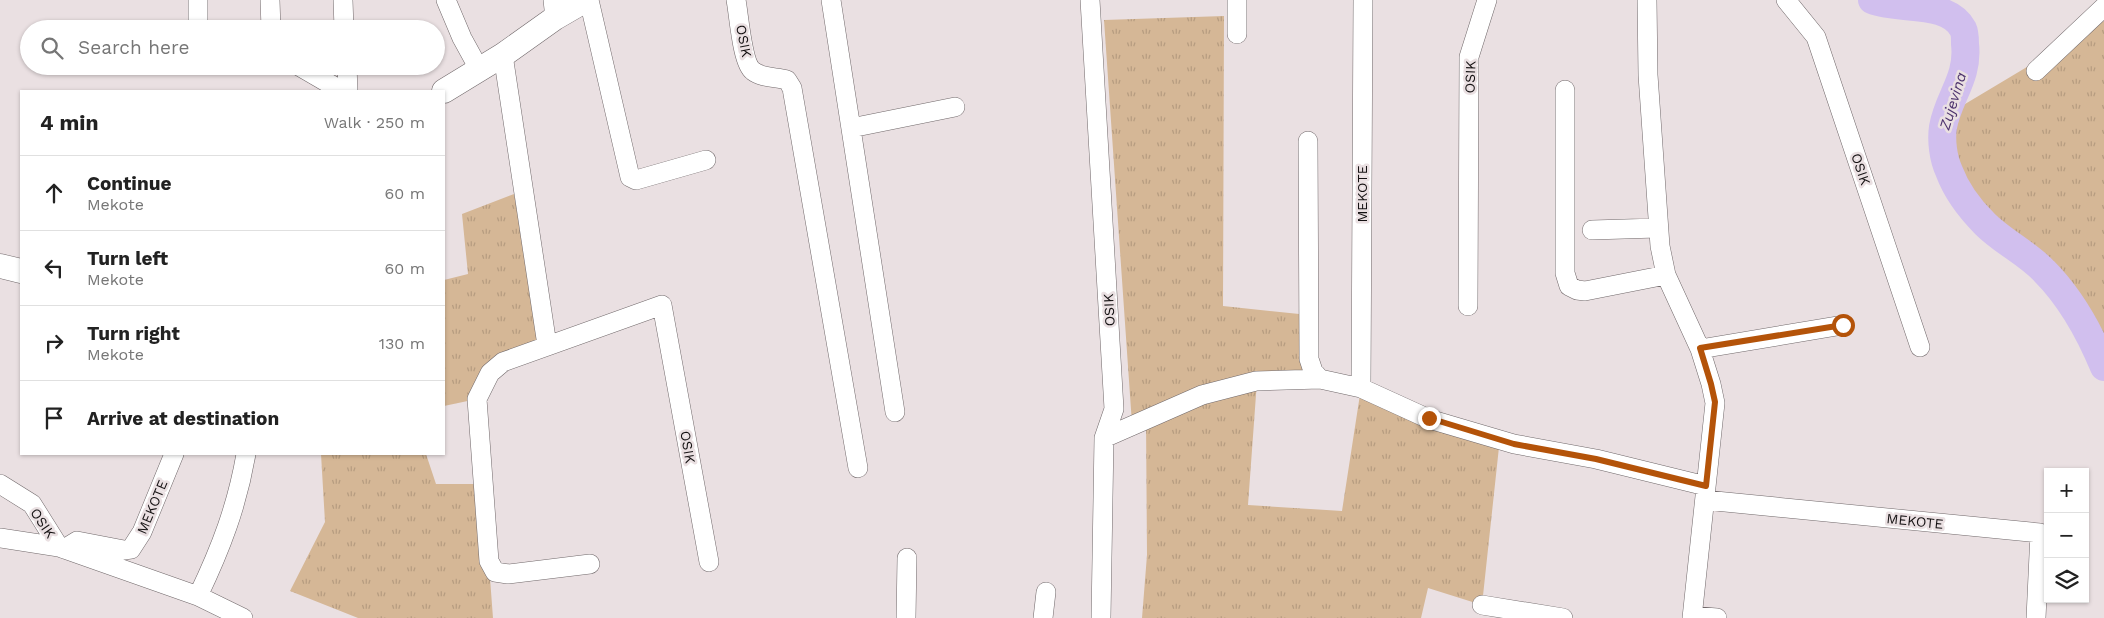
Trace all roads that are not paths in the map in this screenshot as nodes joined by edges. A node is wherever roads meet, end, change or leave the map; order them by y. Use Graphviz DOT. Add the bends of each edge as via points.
graph roads {
  1 [pos="198,0"];
  2 [pos="270,0"];
  3 [pos="342,0"];
  4 [pos="446,0"];
  5 [pos="587,0"];
  6 [pos="736,0"];
  7 [pos="831,0"];
  8 [pos="1090,0"];
  9 [pos="1237,0"];
  10 [pos="1363,0"];
  11 [pos="1487,0"];
  12 [pos="1647,0"];
  13 [pos="1786,0"];
  14 [pos="2104,6"];
  15 [pos="554,9"];
  16 [pos="198,20"];
  17 [pos="271,20"];
  18 [pos="343,20"];
  19 [pos="1237,34"];
  20 [pos="503,55"];
  21 [pos="479,69"];
  22 [pos="2036,71"];
  23 [pos="314,75"];
  24 [pos="347,75"];
  25 [pos="340,90"];
  26 [pos="348,90"];
  27 [pos="445,90"];
  28 [pos="1566,90"];
  29 [pos="954,107"];
  30 [pos="851,128"];
  31 [pos="1308,141"];
  32 [pos="706,160"];
  33 [pos="1658,228"];
  34 [pos="1592,230"];
  35 [pos="0,266"];
  36 [pos="20,271"];
  37 [pos="1666,275"];
  38 [pos="1468,306"];
  39 [pos="1843,325"];
  40 [pos="547,345"];
  41 [pos="1920,347"];
  42 [pos="1700,348"];
  43 [pos="1320,379"];
  44 [pos="1361,388"];
  45 [pos="895,412"];
  46 [pos="1104,438"];
  47 [pos="174,455"];
  48 [pos="246,455"];
  49 [pos="858,468"];
  50 [pos="0,484"];
  51 [pos="1705,493"];
  52 [pos="0,538"];
  53 [pos="62,548"];
  54 [pos="907,558"];
  55 [pos="709,562"];
  56 [pos="590,564"];
  57 [pos="1046,592"];
  58 [pos="198,596"];
  59 [pos="1482,605"];
  60 [pos="1693,617"];
  61 [pos="243,618"];
  62 [pos="906,618"];
  63 [pos="1043,618"];
  64 [pos="1101,618"];
  65 [pos="1563,618"];
  66 [pos="1717,618"];
  67 [pos="2036,618"];
  1 -- 16 [label="street"];
  2 -- 17 [label="street"];
  3 -- 18 [label="street"];
  4 -- 21 [label="street"];
  5 -- 15 [label="main road"];
  5 -- 32 [label="street" via="630,177 636,180"];
  6 -- 49 [label="street, OSIK" via="749,66 757,73 787,80 792,88"];
  7 -- 30 [label="street"];
  8 -- 46 [label="street, OSIK" via="1114,410"];
  9 -- 19 [label="street"];
  10 -- 44 [label="street, MEKOTE"];
  11 -- 38 [label="street, OSIK" via="1469,57"];
  12 -- 33 [label="street" via="1648,75"];
  13 -- 41 [label="street, OSIK" via="1816,37"];
  14 -- 22 [label="street"];
  15 -- 20 [label="main road"];
  20 -- 21 [label="main road"];
  20 -- 40 [label="street"];
  21 -- 27 [label="main road"];
  23 -- 25 [label="street"];
  24 -- 26 [label="street"];
  28 -- 37 [label="street" via="1565,273 1569,286 1585,291"];
  29 -- 30 [label="street"];
  30 -- 45 [label="street"];
  31 -- 43 [label="street" via="1309,359"];
  33 -- 34 [label="street"];
  33 -- 37 [label="street"];
  35 -- 36 [label="main road"];
  37 -- 42 [label="street"];
  39 -- 42 [label="street"];
  40 -- 55 [label="street, OSIK" via="662,305"];
  40 -- 56 [label="street, OSIK" via="503,362 490,374 477,399 488,561 495,572 508,574"];
  42 -- 51 [label="street" via="1715,402"];
  43 -- 44 [label="street, MEKOTE"];
  43 -- 46 [label="street, MEKOTE" via="1256,381 1202,395"];
  44 -- 51 [label="street, MEKOTE" via="1429,418 1514,444 1596,459"];
  46 -- 64 [label="street, OSIK"];
  47 -- 53 [label="street, MEKOTE" via="142,532 131,549 77,541"];
  48 -- 58 [label="street" via="240,491 222,545"];
  50 -- 53 [label="street, OSIK" via="32,504"];
  51 -- 60 [label="street"];
  51 -- 67 [label="street, MEKOTE" via="2040,533"];
  52 -- 53 [label="street"];
  53 -- 58 [label="street"];
  54 -- 62 [label="street"];
  57 -- 63 [label="street"];
  58 -- 61 [label="street"];
  59 -- 65 [label="street"];
  60 -- 66 [label="street"];
}
